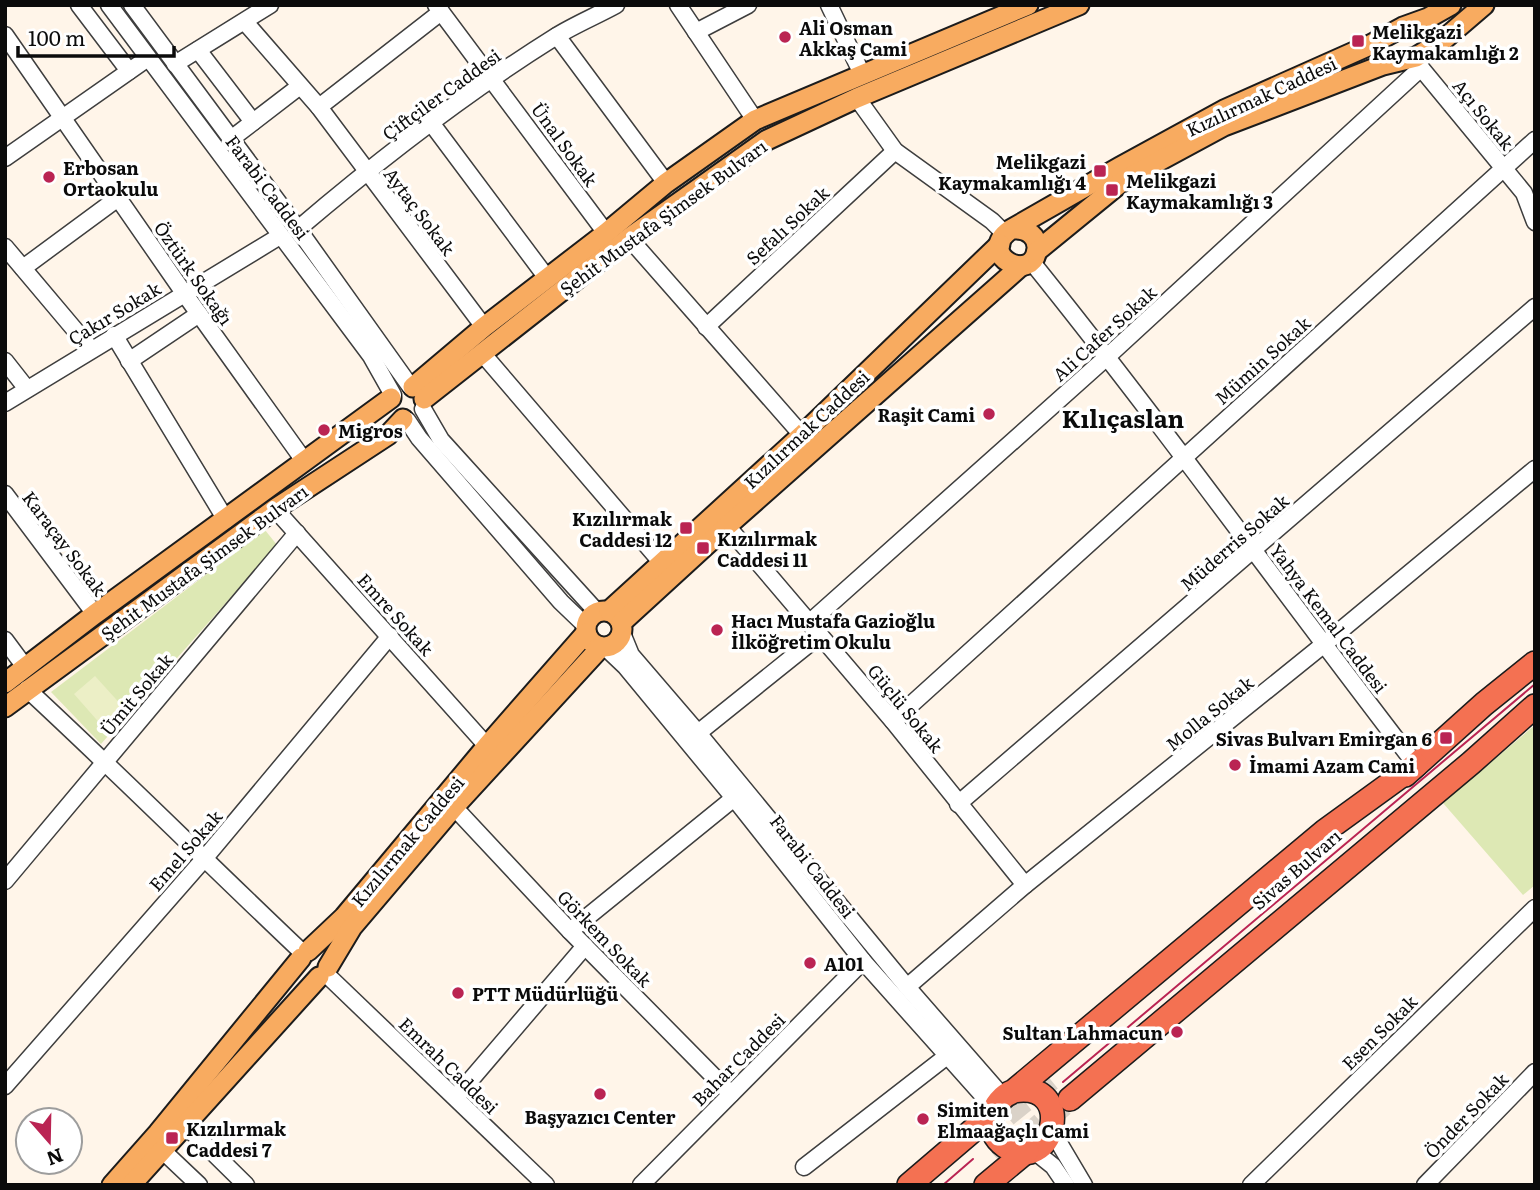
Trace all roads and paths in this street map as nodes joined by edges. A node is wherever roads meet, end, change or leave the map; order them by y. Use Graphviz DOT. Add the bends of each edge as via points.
graph roads {
  1 [pos="79,5"];
  2 [pos="109,5"];
  3 [pos="132,5"];
  4 [pos="270,5"];
  5 [pos="678,5"];
  6 [pos="748,5"];
  7 [pos="829,5"];
  8 [pos="1028,5"];
  9 [pos="1079,5"];
  10 [pos="1451,5"];
  11 [pos="1484,5"];
  12 [pos="615,6"];
  13 [pos="439,8"];
  14 [pos="587,12"];
  15 [pos="244,22"];
  16 [pos="1403,27"];
  17 [pos="696,32"];
  18 [pos="5,35"];
  19 [pos="557,36"];
  20 [pos="198,50"];
  21 [pos="148,58"];
  22 [pos="1416,59"];
  23 [pos="175,64"];
  24 [pos="129,71"];
  25 [pos="862,75"];
  26 [pos="493,78"];
  27 [pos="300,86"];
  28 [pos="857,98"];
  29 [pos="319,107"];
  30 [pos="62,118"];
  31 [pos="755,120"];
  32 [pos="253,122"];
  33 [pos="432,124"];
  34 [pos="231,139"];
  35 [pos="1535,140"];
  36 [pos="895,151"];
  37 [pos="5,158"];
  38 [pos="1503,170"];
  39 [pos="365,172"];
  40 [pos="666,183"];
  41 [pos="118,198"];
  42 [pos="1535,222"];
  43 [pos="298,229"];
  44 [pos="606,233"];
  45 [pos="280,236"];
  46 [pos="1007,236"];
  47 [pos="629,238"];
  48 [pos="5,247"];
  49 [pos="1030,259"];
  50 [pos="23,268"];
  51 [pos="547,278"];
  52 [pos="184,293"];
  53 [pos="1535,295"];
  54 [pos="1535,308"];
  55 [pos="199,314"];
  56 [pos="484,327"];
  57 [pos="706,327"];
  58 [pos="114,335"];
  59 [pos="91,349"];
  60 [pos="482,353"];
  61 [pos="1108,356"];
  62 [pos="5,361"];
  63 [pos="130,361"];
  64 [pos="27,389"];
  65 [pos="408,402"];
  66 [pos="5,403"];
  67 [pos="802,435"];
  68 [pos="1182,457"];
  69 [pos="305,462"];
  70 [pos="1535,469"];
  71 [pos="5,494"];
  72 [pos="275,509"];
  73 [pos="226,520"];
  74 [pos="727,526"];
  75 [pos="297,533"];
  76 [pos="1254,550"];
  77 [pos="662,563"];
  78 [pos="95,614"];
  79 [pos="603,623"];
  80 [pos="814,629"];
  81 [pos="390,636"];
  82 [pos="5,640"];
  83 [pos="1323,645"];
  84 [pos="603,647"];
  85 [pos="1535,663"];
  86 [pos="25,667"];
  87 [pos="5,683"];
  88 [pos="27,689"];
  89 [pos="1535,706"];
  90 [pos="5,707"];
  91 [pos="893,721"];
  92 [pos="698,733"];
  93 [pos="487,746"];
  94 [pos="105,761"];
  95 [pos="1416,765"];
  96 [pos="734,798"];
  97 [pos="958,804"];
  98 [pos="454,807"];
  99 [pos="1397,823"];
  100 [pos="204,859"];
  101 [pos="5,881"];
  102 [pos="1025,885"];
  103 [pos="1530,912"];
  104 [pos="1535,930"];
  105 [pos="570,931"];
  106 [pos="586,946"];
  107 [pos="304,954"];
  108 [pos="863,961"];
  109 [pos="324,973"];
  110 [pos="907,987"];
  111 [pos="947,1056"];
  112 [pos="1535,1072"];
  113 [pos="1056,1075"];
  114 [pos="5,1086"];
  115 [pos="731,1094"];
  116 [pos="456,1097"];
  117 [pos="1070,1099"];
  118 [pos="1001,1102"];
  119 [pos="184,1124"];
  120 [pos="1053,1127"];
  121 [pos="968,1148"];
  122 [pos="162,1150"];
  123 [pos="1030,1151"];
  124 [pos="804,1167"];
  125 [pos="987,1177"];
  126 [pos="112,1185"];
  127 [pos="131,1185"];
  128 [pos="199,1185"];
  129 [pos="246,1185"];
  130 [pos="546,1185"];
  131 [pos="641,1185"];
  132 [pos="909,1185"];
  133 [pos="927,1185"];
  134 [pos="970,1185"];
  135 [pos="1066,1185"];
  136 [pos="1084,1185"];
  137 [pos="1251,1185"];
  138 [pos="1425,1185"];
  1 -- 24 [label="street"];
  2 -- 21 [label="street, Farabi Caddesi"];
  3 -- 23 [label="street, Farabi Caddesi"];
  4 -- 15 [label="street"];
  5 -- 17 [label="street"];
  6 -- 17 [label="street"];
  7 -- 25 [label="street"];
  8 -- 25 [label="main road, Şehit Mustafa Şimsek Bulvarı"];
  9 -- 28 [label="main road, Şehit Mustafa Şimsek Bulvarı"];
  10 -- 16 [label="main road, Kızılırmak Caddesi"];
  11 -- 22 [label="main road, Kızılırmak Caddesi"];
  12 -- 14 [label="street, Çiftçiler Caddesi"];
  13 -- 26 [label="street, Ünal Sokak"];
  13 -- 29 [label="street"];
  14 -- 19 [label="street, Çiftçiler Caddesi"];
  15 -- 20 [label="street"];
  15 -- 27 [label="street, Aytaç Sokak"];
  16 -- 22 [label="main road" via="1393,44 1397,53"];
  16 -- 22 [label="main road" via="1418,27 1425,35 1426,46"];
  16 -- 46 [label="main road, Kızılırmak Caddesi" via="1224,110"];
  17 -- 31 [label="street"];
  18 -- 30 [label="street, Öztürk Sokağı"];
  19 -- 26 [label="street, Çiftçiler Caddesi"];
  19 -- 40 [label="street"];
  20 -- 23 [label="street"];
  20 -- 32 [label="street"];
  21 -- 24 [label="street"];
  21 -- 45 [label="street, Farabi Caddesi"];
  22 -- 38 [label="street, Açı Sokak"];
  22 -- 49 [label="main road, Kızılırmak Caddesi" via="1224,126 1124,180"];
  22 -- 61 [label="street, Ali Cafer Sokak"];
  23 -- 34 [label="street, Farabi Caddesi"];
  24 -- 30 [label="street"];
  25 -- 31 [label="main road, Şehit Mustafa Şimsek Bulvarı"];
  26 -- 33 [label="street, Çiftçiler Caddesi"];
  26 -- 44 [label="street, Ünal Sokak"];
  27 -- 29 [label="street, Aytaç Sokak"];
  27 -- 32 [label="street"];
  28 -- 36 [label="street"];
  28 -- 47 [label="main road, Şehit Mustafa Şimsek Bulvarı" via="767,140"];
  29 -- 39 [label="street, Aytaç Sokak"];
  30 -- 37 [label="street"];
  30 -- 41 [label="street, Öztürk Sokağı"];
  31 -- 40 [label="main road, Şehit Mustafa Şimsek Bulvarı"];
  32 -- 34 [label="street"];
  33 -- 39 [label="street, Çiftçiler Caddesi"];
  33 -- 51 [label="street"];
  34 -- 43 [label="street, Farabi Caddesi"];
  35 -- 38 [label="street, Mümin Sokak"];
  36 -- 46 [label="street"];
  36 -- 57 [label="street, Sefalı Sokak"];
  38 -- 42 [label="street, Açı Sokak" via="1524,193"];
  38 -- 68 [label="street, Mümin Sokak"];
  39 -- 43 [label="street, Çiftçiler Caddesi"];
  39 -- 56 [label="street, Aytaç Sokak"];
  40 -- 44 [label="main road, Şehit Mustafa Şimsek Bulvarı"];
  41 -- 50 [label="street"];
  41 -- 52 [label="street, Öztürk Sokağı"];
  43 -- 65 [label="street, Farabi Caddesi"];
  44 -- 51 [label="main road, Şehit Mustafa Şimsek Bulvarı"];
  45 -- 52 [label="street, Çakır Sokak"];
  45 -- 65 [label="street, Farabi Caddesi"];
  46 -- 49 [label="main road" via="1032,234 1037,245"];
  46 -- 49 [label="main road" via="999,250 1004,261 1015,266"];
  46 -- 67 [label="main road, Kızılırmak Caddesi"];
  47 -- 57 [label="street"];
  47 -- 60 [label="main road, Şehit Mustafa Şimsek Bulvarı"];
  48 -- 50 [label="street"];
  49 -- 61 [label="street, Yahya Kemal Caddesi"];
  49 -- 74 [label="main road, Kızılırmak Caddesi"];
  50 -- 59 [label="street"];
  51 -- 56 [label="main road, Şehit Mustafa Şimsek Bulvarı"];
  52 -- 55 [label="street, Öztürk Sokağı"];
  52 -- 58 [label="street, Çakır Sokak"];
  53 -- 54 [label="street"];
  54 -- 76 [label="street, Müderris Sokak"];
  55 -- 63 [label="street"];
  55 -- 69 [label="street, Öztürk Sokağı"];
  56 -- 65 [label="main road, Şehit Mustafa Şimsek Bulvarı"];
  57 -- 67 [label="street"];
  58 -- 59 [label="street, Çakır Sokak"];
  58 -- 63 [label="street"];
  59 -- 64 [label="street, Çakır Sokak"];
  60 -- 65 [label="main road, Şehit Mustafa Şimsek Bulvarı"];
  60 -- 77 [label="street"];
  61 -- 68 [label="street, Yahya Kemal Caddesi"];
  61 -- 80 [label="street, Ali Cafer Sokak"];
  62 -- 64 [label="street"];
  63 -- 73 [label="street"];
  64 -- 66 [label="street, Çakır Sokak"];
  65 -- 69 [label="main road, Şehit Mustafa Şimsek Bulvarı"];
  65 -- 72 [label="main road, Şehit Mustafa Şimsek Bulvarı" via="388,435"];
  65 -- 79 [label="street, Farabi Caddesi"];
  67 -- 77 [label="main road, Kızılırmak Caddesi"];
  68 -- 76 [label="street, Yahya Kemal Caddesi"];
  68 -- 91 [label="street, Mümin Sokak"];
  69 -- 73 [label="main road, Şehit Mustafa Şimsek Bulvarı"];
  70 -- 83 [label="street, Molla Sokak"];
  71 -- 78 [label="street, Karaçay Sokak"];
  72 -- 75 [label="street, Emre Sokak"];
  72 -- 88 [label="main road, Şehit Mustafa Şimsek Bulvarı"];
  73 -- 78 [label="main road, Şehit Mustafa Şimsek Bulvarı"];
  74 -- 79 [label="main road, Kızılırmak Caddesi"];
  74 -- 80 [label="street, Güçlü Sokak"];
  75 -- 81 [label="street, Emre Sokak"];
  75 -- 94 [label="street, Ümit Sokak"];
  76 -- 83 [label="street, Yahya Kemal Caddesi"];
  76 -- 97 [label="street, Müderris Sokak"];
  77 -- 79 [label="main road, Kızılırmak Caddesi"];
  78 -- 86 [label="main road, Şehit Mustafa Şimsek Bulvarı"];
  79 -- 84 [label="main road" via="591,642"];
  79 -- 92 [label="street, Farabi Caddesi"];
  79 -- 93 [label="main road, Kızılırmak Caddesi"];
  80 -- 91 [label="street, Güçlü Sokak"];
  80 -- 92 [label="street, Ali Cafer Sokak"];
  81 -- 93 [label="street, Emre Sokak"];
  81 -- 100 [label="street, Emel Sokak"];
  82 -- 86 [label="street"];
  83 -- 95 [label="street, Yahya Kemal Caddesi"];
  83 -- 102 [label="street, Molla Sokak"];
  84 -- 96 [label="street, Farabi Caddesi" via="625,666"];
  84 -- 98 [label="main road, Kızılırmak Caddesi"];
  85 -- 95 [label="highway, Sivas Bulvarı"];
  86 -- 87 [label="main road, Şehit Mustafa Şimsek Bulvarı"];
  88 -- 90 [label="main road, Şehit Mustafa Şimsek Bulvarı"];
  88 -- 94 [label="street"];
  89 -- 99 [label="highway, Sivas Bulvarı"];
  91 -- 97 [label="street, Güçlü Sokak"];
  92 -- 110 [label="street, Farabi Caddesi"];
  93 -- 107 [label="main road, Kızılırmak Caddesi" via="344,917"];
  94 -- 100 [label="street"];
  94 -- 101 [label="street, Ümit Sokak"];
  95 -- 113 [label="highway, Sivas Bulvarı"];
  95 -- 118 [label="highway" via="1325,831"];
  96 -- 105 [label="street"];
  96 -- 108 [label="street, Farabi Caddesi"];
  97 -- 102 [label="street, Güçlü Sokak"];
  98 -- 105 [label="street, Görkem Sokak"];
  98 -- 109 [label="main road, Kızılırmak Caddesi" via="352,927"];
  99 -- 117 [label="highway, Sivas Bulvarı"];
  99 -- 120 [label="highway" via="1316,905"];
  100 -- 107 [label="street"];
  100 -- 114 [label="street, Emel Sokak"];
  102 -- 110 [label="street, Molla Sokak"];
  103 -- 104 [label="street"];
  103 -- 137 [label="street, Esen Sokak"];
  105 -- 106 [label="street, Görkem Sokak"];
  106 -- 115 [label="street, Görkem Sokak"];
  106 -- 116 [label="street"];
  107 -- 109 [label="main road" via="300,967 304,973 312,978"];
  107 -- 126 [label="main road, Kızılırmak Caddesi"];
  108 -- 111 [label="street, Farabi Caddesi"];
  108 -- 115 [label="street, Bahar Caddesi"];
  109 -- 116 [label="street, Emrah Caddesi"];
  109 -- 119 [label="main road, Kızılırmak Caddesi"];
  110 -- 118 [label="street, Farabi Caddesi"];
  111 -- 118 [label="street, Farabi Caddesi"];
  111 -- 124 [label="street"];
  112 -- 138 [label="street, Önder Sokak"];
  115 -- 131 [label="street, Bahar Caddesi"];
  116 -- 130 [label="street, Emrah Caddesi"];
  118 -- 120 [label="highway" via="1028,1090 1040,1095 1049,1105"];
  118 -- 123 [label="highway" via="992,1127 998,1139 1007,1148"];
  118 -- 132 [label="highway"];
  119 -- 122 [label="main road, Kızılırmak Caddesi"];
  119 -- 129 [label="street"];
  120 -- 123 [label="highway" via="1045,1142"];
  120 -- 136 [label="street"];
  121 -- 133 [label="highway"];
  122 -- 127 [label="main road, Kızılırmak Caddesi"];
  122 -- 128 [label="street"];
  123 -- 125 [label="highway"];
  123 -- 135 [label="street" via="1053,1166"];
  125 -- 134 [label="highway"];
}
